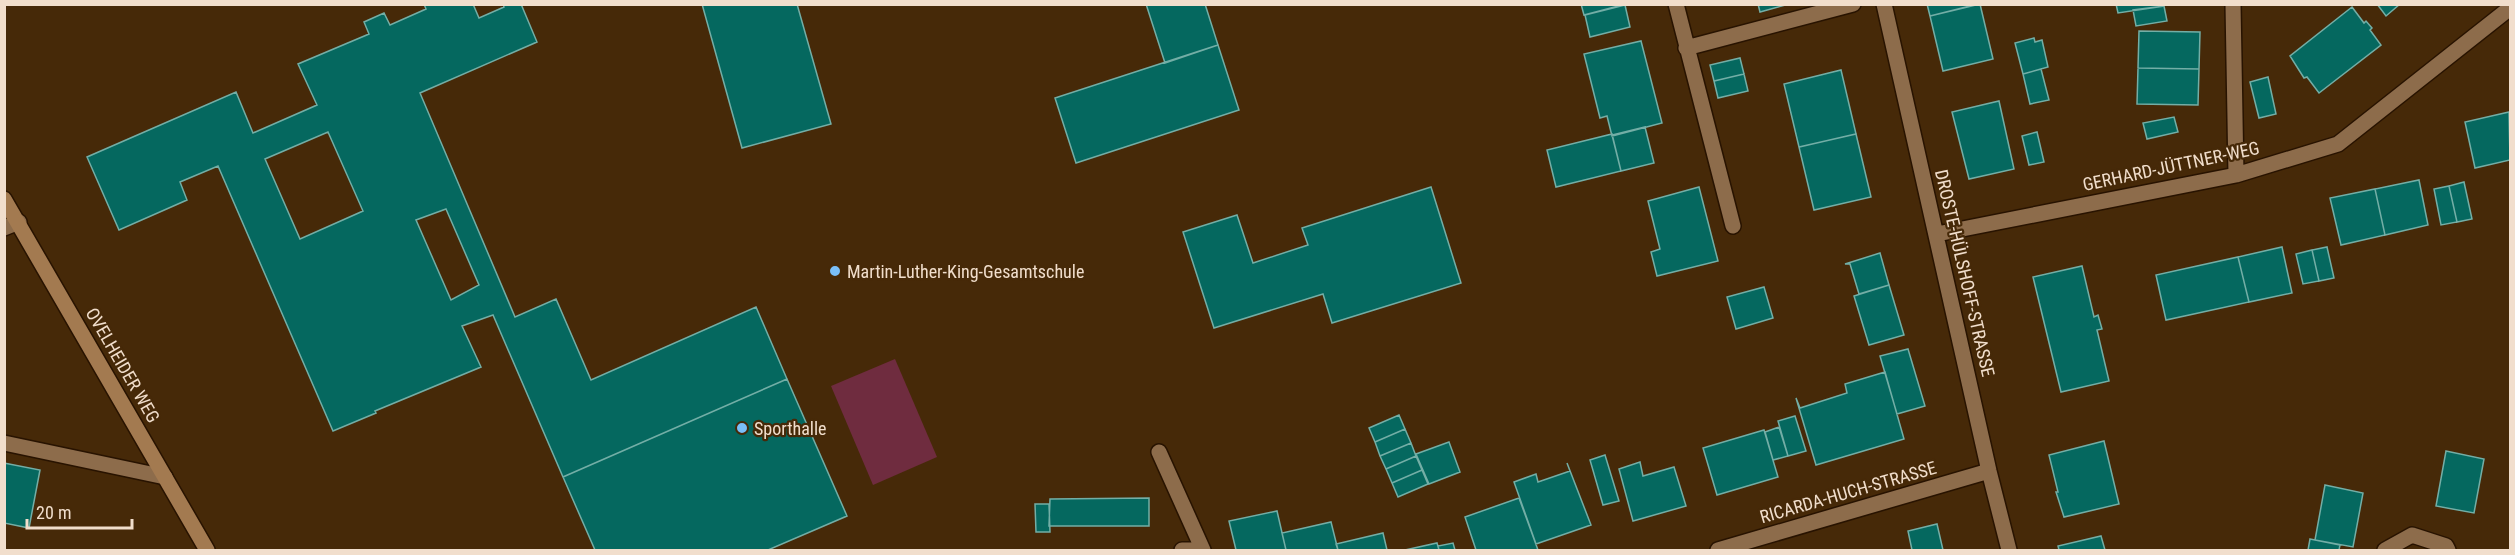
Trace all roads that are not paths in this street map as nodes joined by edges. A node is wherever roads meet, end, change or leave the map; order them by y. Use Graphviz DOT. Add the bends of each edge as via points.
graph roads {
  1 [pos="1676,4"];
  2 [pos="1852,4"];
  3 [pos="1884,4"];
  4 [pos="2233,4"];
  5 [pos="2511,8"];
  6 [pos="1686,48"];
  7 [pos="2236,176"];
  8 [pos="4,199"];
  9 [pos="11,225"];
  10 [pos="1734,226"];
  11 [pos="1937,234"];
  12 [pos="4,443"];
  13 [pos="1159,452"];
  14 [pos="1989,471"];
  15 [pos="165,477"];
  16 [pos="207,550"];
  17 [pos="1182,550"];
  18 [pos="1203,550"];
  19 [pos="1718,550"];
  20 [pos="2009,550"];
  21 [pos="2385,550"];
  22 [pos="2448,550"];
  1 -- 6 [label="street"];
  2 -- 6 [label="street"];
  3 -- 11 [label="street, DROSTE-HÜLSHOFF-STRASSE"];
  4 -- 7 [label="street"];
  5 -- 7 [label="street, GERHARD-JÜTTNER-WEG" via="2338,144"];
  6 -- 10 [label="street"];
  7 -- 11 [label="street, GERHARD-JÜTTNER-WEG"];
  8 -- 9 [label="street, OVELHEIDER WEG"];
  9 -- 15 [label="street, OVELHEIDER WEG"];
  11 -- 14 [label="street, DROSTE-HÜLSHOFF-STRASSE"];
  12 -- 15 [label="street"];
  13 -- 18 [label="street"];
  14 -- 19 [label="street, RICARDA-HUCH-STRASSE"];
  14 -- 20 [label="street, DROSTE-HÜLSHOFF-STRASSE"];
  15 -- 16 [label="street, OVELHEIDER WEG"];
  17 -- 18 [label="street"];
  21 -- 22 [label="street" via="2412,536 2446,546"];
}
